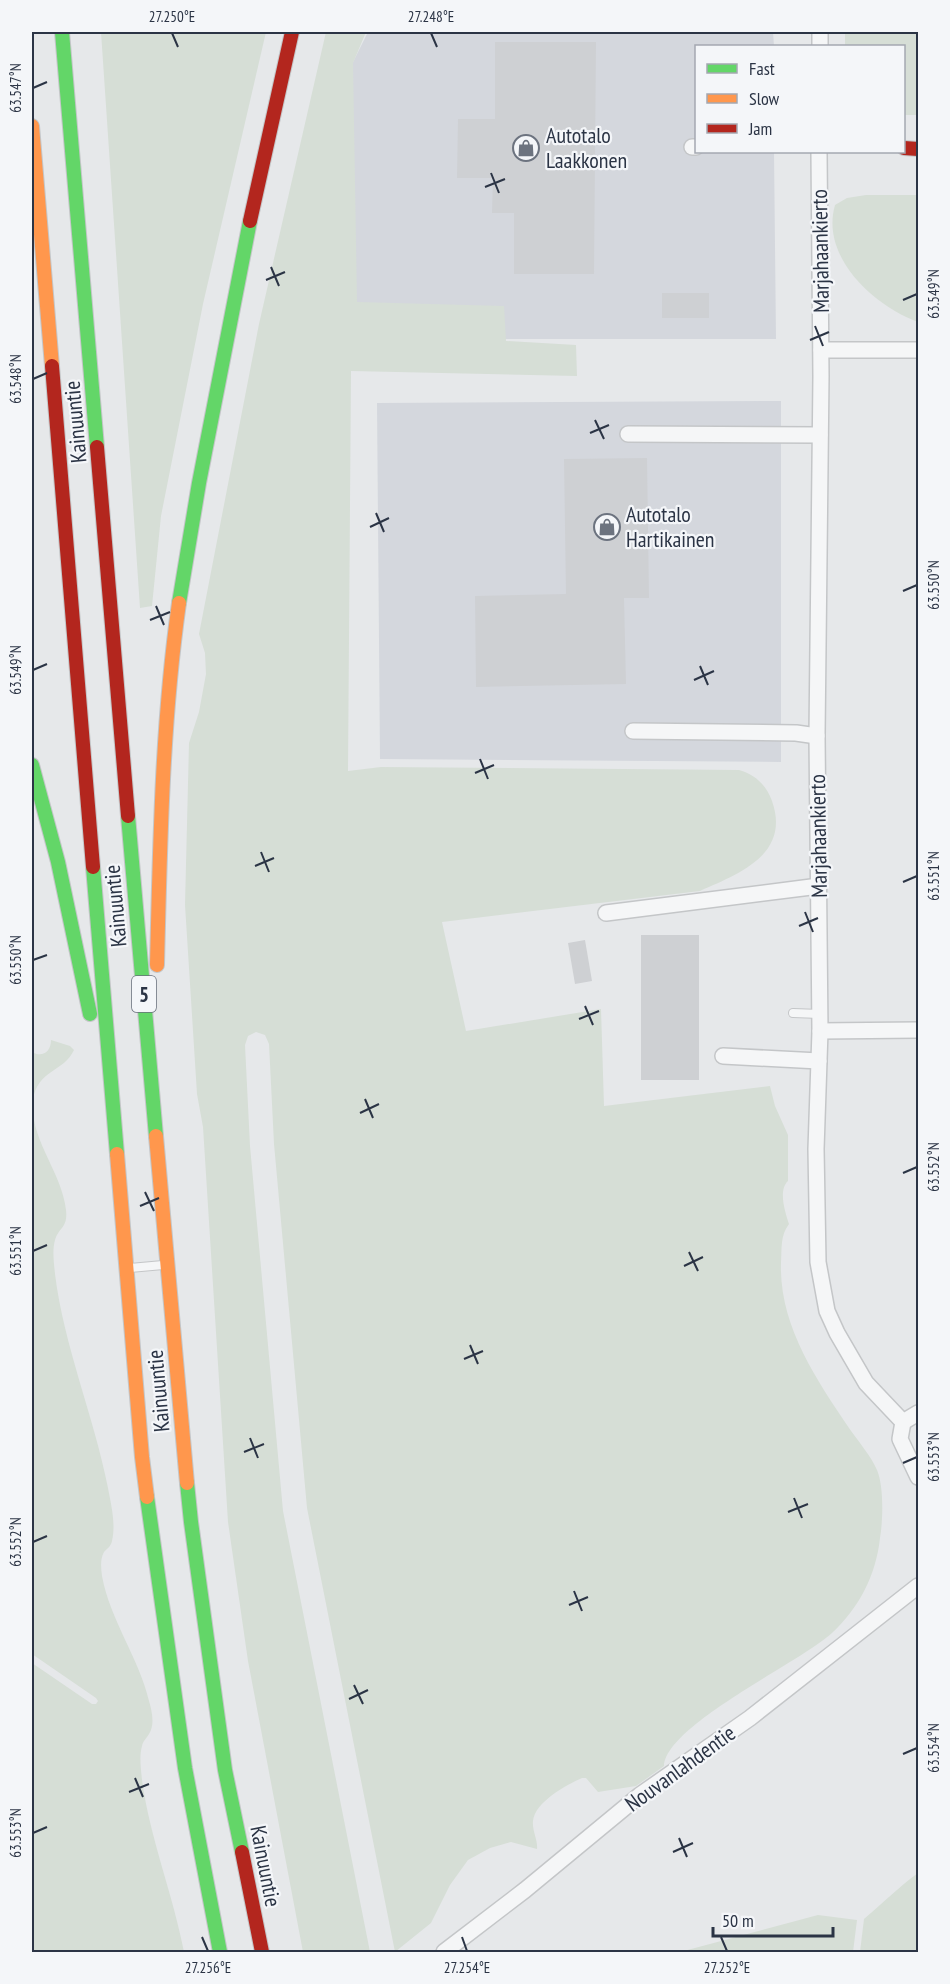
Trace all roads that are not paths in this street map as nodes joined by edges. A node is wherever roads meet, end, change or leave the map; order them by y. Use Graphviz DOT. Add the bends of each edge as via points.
graph roads {
  1 [pos="62,32"];
  2 [pos="292,32"];
  3 [pos="32,126"];
  4 [pos="819,153"];
  5 [pos="821,350"];
  6 [pos="918,350"];
  7 [pos="628,434"];
  8 [pos="820,435"];
  9 [pos="633,731"];
  10 [pos="817,736"];
  11 [pos="32,765"];
  12 [pos="819,886"];
  13 [pos="606,913"];
  14 [pos="792,1013"];
  15 [pos="820,1014"];
  16 [pos="918,1030"];
  17 [pos="820,1031"];
  18 [pos="723,1056"];
  19 [pos="819,1061"];
  20 [pos="112,1108"];
  21 [pos="154,1118"];
  22 [pos="168,1265"];
  23 [pos="126,1268"];
  24 [pos="918,1413"];
  25 [pos="903,1422"];
  26 [pos="918,1477"];
  27 [pos="918,1586"];
  28 [pos="220,1953"];
  29 [pos="262,1953"];
  30 [pos="444,1953"];
  1 -- 21 [label="main road, Kainuuntie / 5"];
  2 -- 21 [label="main road" via="255,195 199,481 180,601 162,781"];
  3 -- 20 [label="main road, Kainuuntie / 5"];
  4 -- 5 [label="street, Marjahaankierto"];
  5 -- 6 [label="street"];
  5 -- 8 [label="street, Marjahaankierto"];
  7 -- 8 [label="street"];
  8 -- 10 [label="street, Marjahaankierto"];
  9 -- 10 [label="street"];
  10 -- 12 [label="street, Marjahaankierto"];
  11 -- 20 [label="main road" via="58,862"];
  12 -- 13 [label="street"];
  12 -- 15 [label="street, Marjahaankierto"];
  14 -- 15 [label="lane"];
  15 -- 17 [label="street, Marjahaankierto"];
  16 -- 17 [label="street"];
  17 -- 19 [label="street, Marjahaankierto"];
  18 -- 19 [label="street"];
  19 -- 25 [label="street, Marjahaankierto" via="816,1230 822,1290 827,1311 850,1359"];
  20 -- 23 [label="main road, Kainuuntie / 5"];
  21 -- 22 [label="main road, Kainuuntie / 5"];
  22 -- 23 [label="lane"];
  22 -- 29 [label="main road, Kainuuntie / 5" via="194,1546 225,1770"];
  23 -- 28 [label="main road, Kainuuntie / 5" via="142,1457 162,1616 186,1775"];
  24 -- 25 [label="street"];
  25 -- 26 [label="street" via="900,1440"];
  27 -- 30 [label="street, Nouvanlahdentie" via="750,1718 640,1795"];
}
